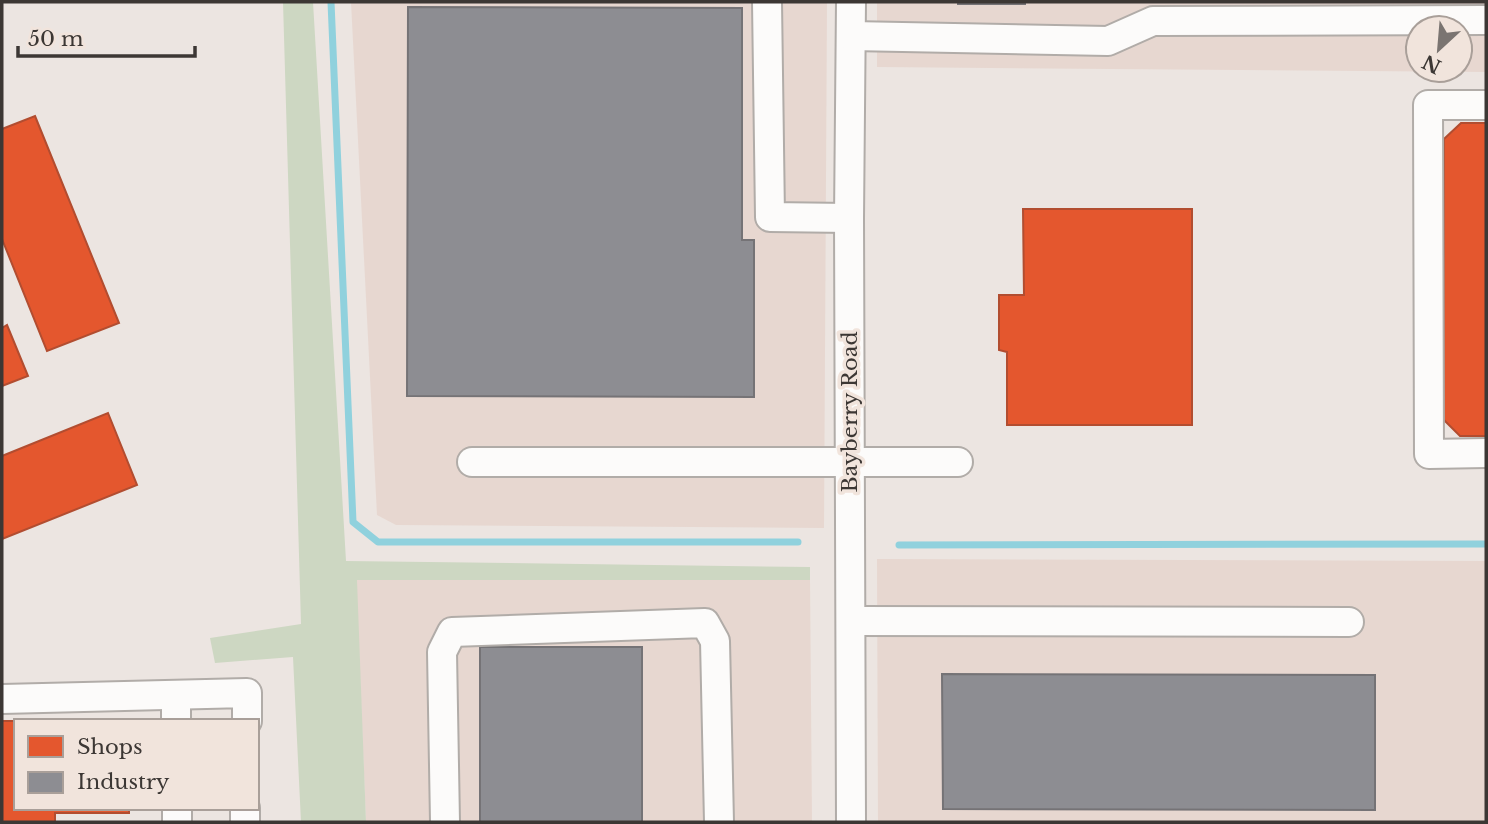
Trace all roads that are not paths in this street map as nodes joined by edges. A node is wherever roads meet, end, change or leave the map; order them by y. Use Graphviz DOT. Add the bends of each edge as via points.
graph roads {
  1 [pos="767,2"];
  2 [pos="851,2"];
  3 [pos="1486,20"];
  4 [pos="851,36"];
  5 [pos="1486,105"];
  6 [pos="849,218"];
  7 [pos="1486,453"];
  8 [pos="472,462"];
  9 [pos="958,462"];
  10 [pos="850,463"];
  11 [pos="851,621"];
  12 [pos="1349,622"];
  13 [pos="2,699"];
  14 [pos="176,708"];
  15 [pos="247,719"];
  16 [pos="445,822"];
  17 [pos="719,822"];
  18 [pos="851,822"];
  1 -- 6 [label="street" via="770,217"];
  2 -- 4 [label="street, Bayberry Road"];
  3 -- 4 [label="street" via="1153,21 1108,41"];
  4 -- 6 [label="street, Bayberry Road"];
  5 -- 7 [label="street" via="1428,105 1428,133 1429,454"];
  6 -- 10 [label="street, Bayberry Road"];
  8 -- 10 [label="street"];
  9 -- 10 [label="street"];
  10 -- 11 [label="street, Bayberry Road"];
  11 -- 12 [label="street"];
  11 -- 18 [label="street, Bayberry Road"];
  13 -- 14 [label="street"];
  14 -- 15 [label="street" via="247,694"];
  16 -- 17 [label="street" via="442,652 452,632 705,623 715,641"];
}
